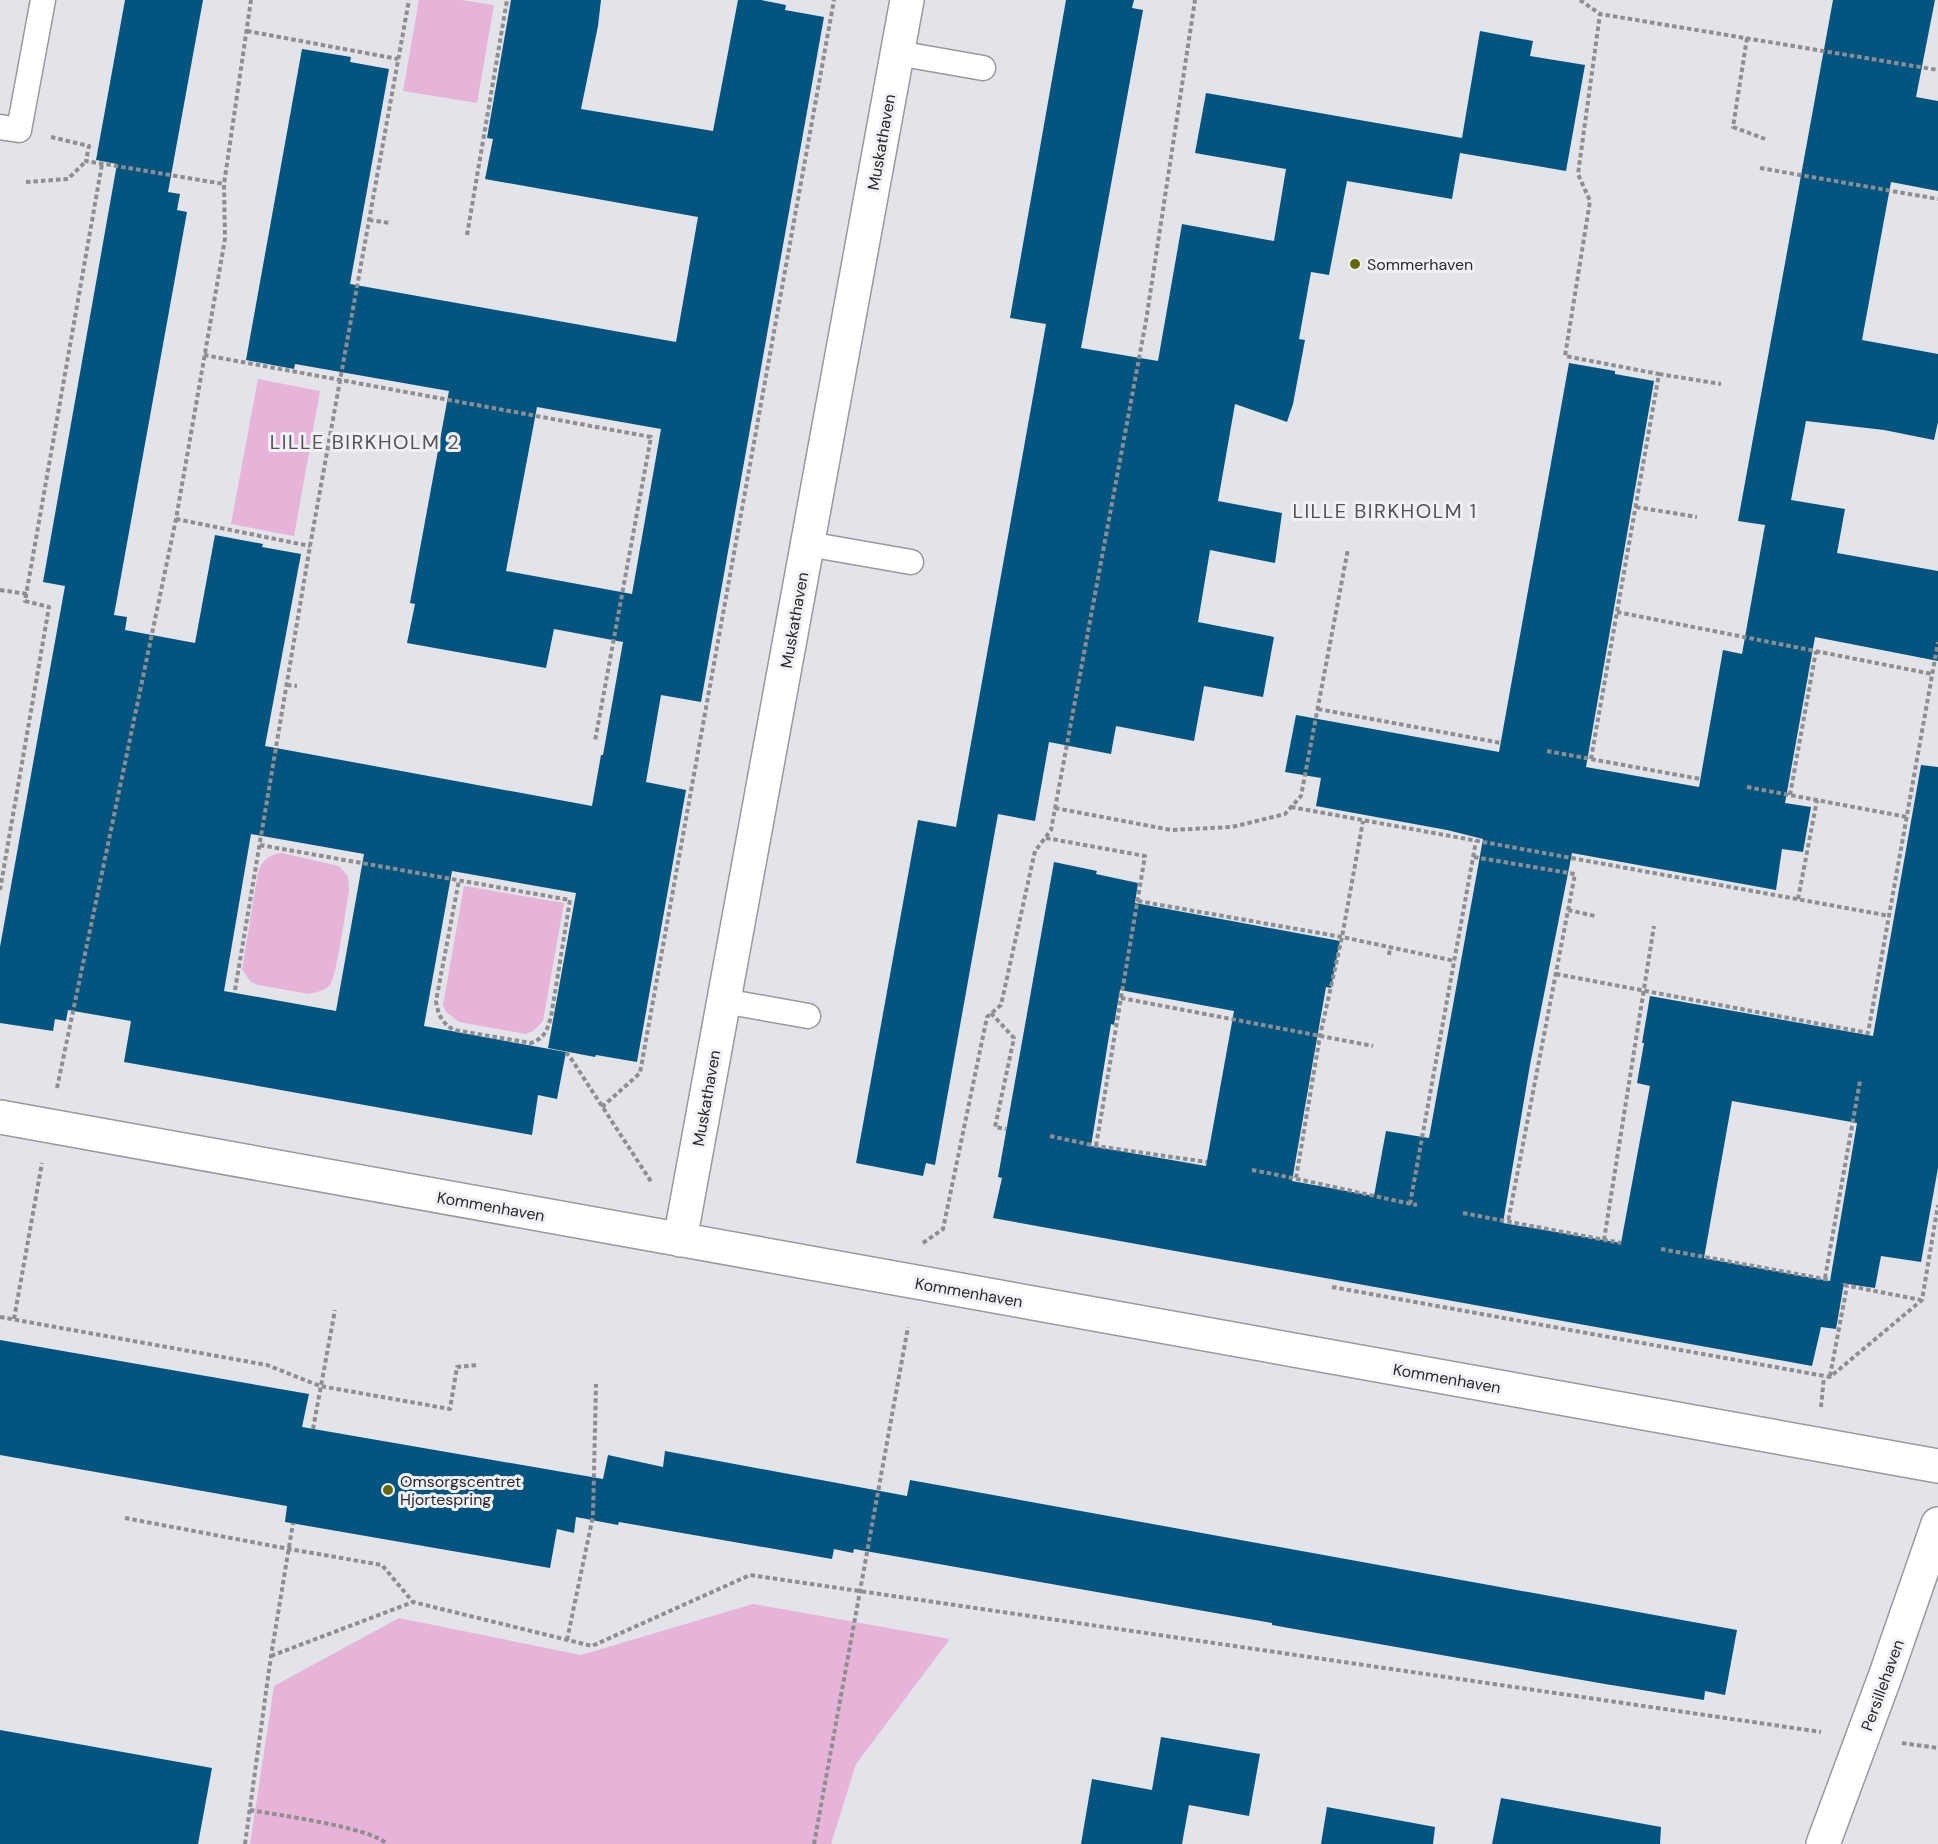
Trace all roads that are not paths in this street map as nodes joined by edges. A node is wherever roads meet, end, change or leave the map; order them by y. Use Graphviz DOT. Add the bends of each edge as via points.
graph roads {
  1 [pos="43,0"];
  2 [pos="907,0"];
  3 [pos="897,53"];
  4 [pos="983,68"];
  5 [pos="9,128"];
  6 [pos="808,544"];
  7 [pos="911,562"];
  8 [pos="724,1001"];
  9 [pos="808,1016"];
  10 [pos="0,1117"];
  11 [pos="680,1240"];
  12 [pos="1938,1466"];
  13 [pos="1938,1524"];
  14 [pos="1823,1844"];
  1 -- 5 [label="lane"];
  2 -- 3 [label="street, Muskathaven"];
  3 -- 4 [label="lane"];
  3 -- 6 [label="street, Muskathaven"];
  6 -- 7 [label="lane"];
  6 -- 8 [label="street, Muskathaven"];
  8 -- 9 [label="lane"];
  8 -- 11 [label="street, Muskathaven"];
  10 -- 11 [label="street, Kommenhaven"];
  11 -- 12 [label="street, Kommenhaven"];
  13 -- 14 [label="street, Persillehaven"];
}
